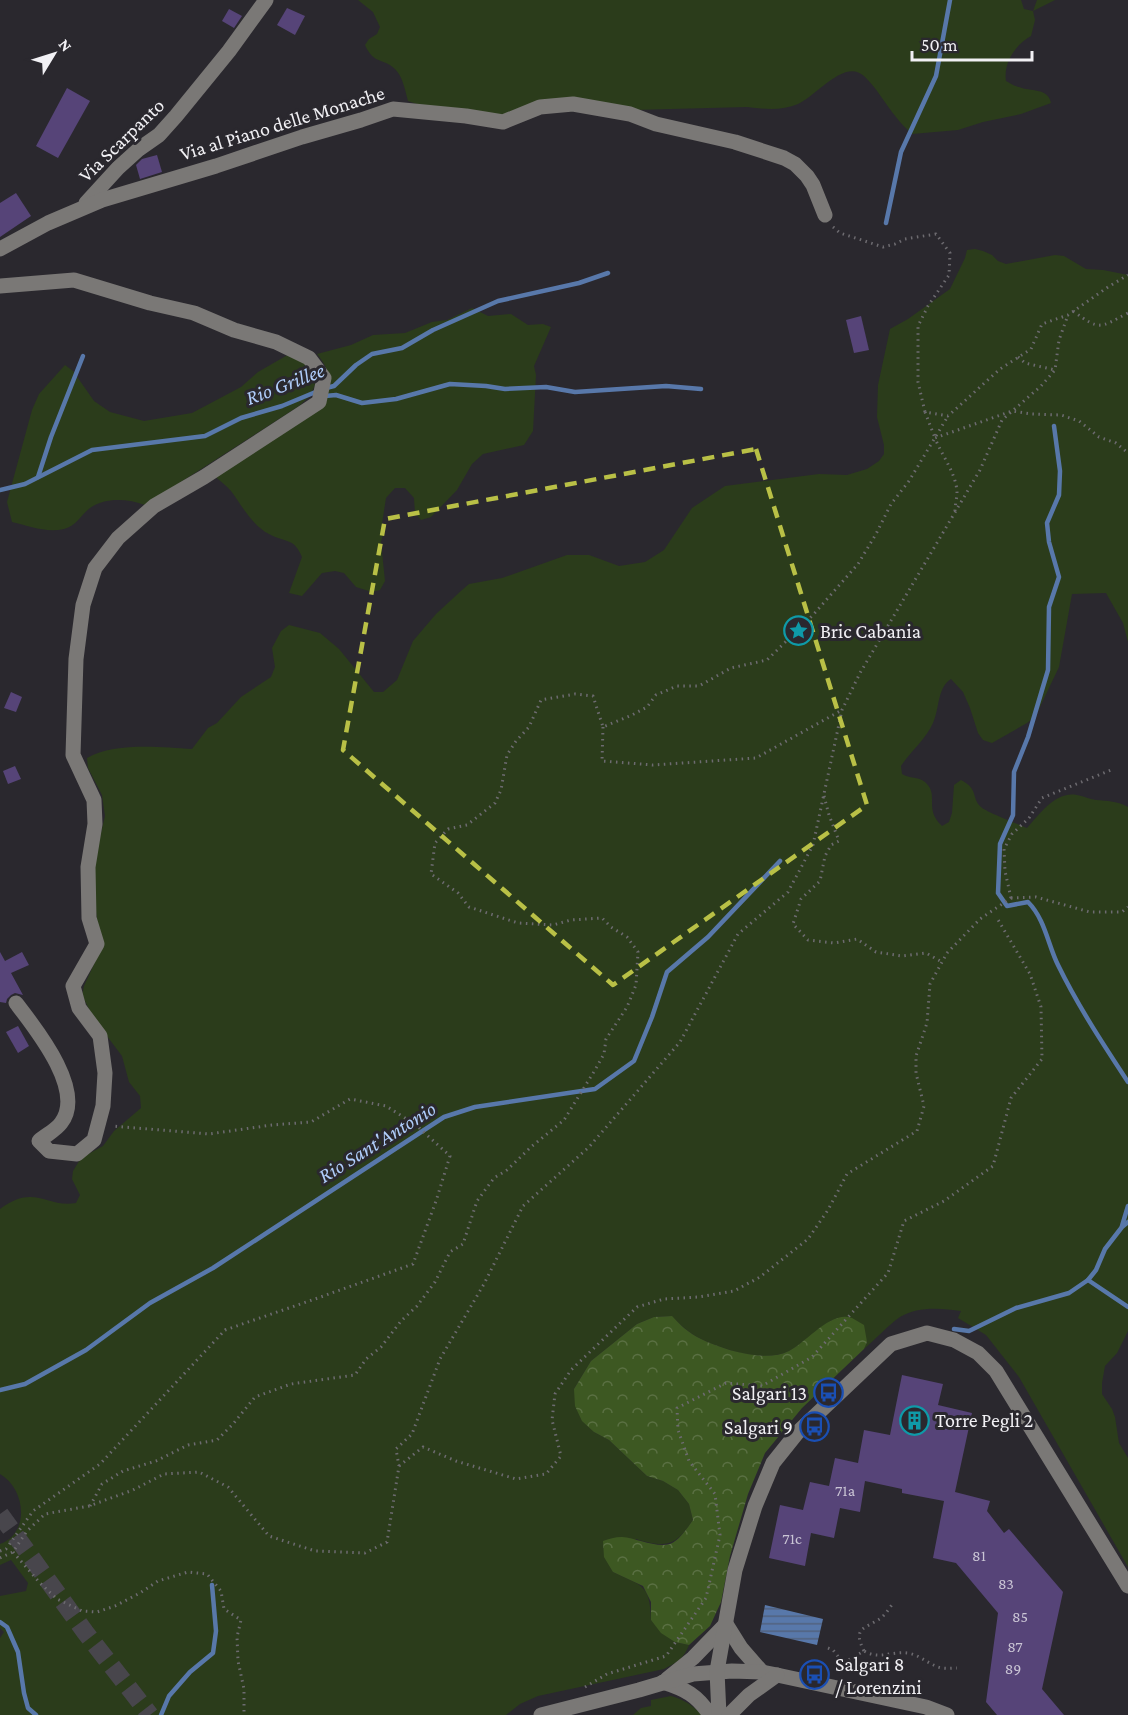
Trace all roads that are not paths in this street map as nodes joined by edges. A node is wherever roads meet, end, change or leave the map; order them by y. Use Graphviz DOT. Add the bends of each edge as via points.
graph roads {
  1 [pos="266,0"];
  2 [pos="80,210"];
  3 [pos="825,215"];
  4 [pos="0,249"];
  5 [pos="0,286"];
  6 [pos="16,1003"];
  7 [pos="1128,1586"];
  8 [pos="726,1624"];
  9 [pos="717,1671"];
  10 [pos="769,1674"];
  11 [pos="663,1682"];
  12 [pos="541,1715"];
  13 [pos="710,1715"];
  14 [pos="719,1715"];
  15 [pos="729,1715"];
  16 [pos="947,1715"];
  1 -- 2 [label="street, Via Scarpanto" via="177,116 118,168"];
  2 -- 3 [label="street, Via al Piano delle Monache" via="393,109 503,122 540,106 573,104 630,114 784,158 807,176"];
  2 -- 4 [label="street, Via Scarpanto"];
  5 -- 6 [label="street" via="74,280 194,313 309,358 324,378 319,402 154,506 118,538 95,568 83,605 76,659 73,755 94,800 88,918 97,944 73,986 79,1008 100,1036 105,1072 94,1140 77,1154 49,1150 39,1141 62,1122 69,1102 59,1066"];
  7 -- 8 [label="street" via="996,1371 978,1353 954,1340 927,1333 891,1344 797,1433 773,1464 754,1506 735,1570"];
  8 -- 9 [label="street"];
  8 -- 10 [label="street" via="741,1648"];
  8 -- 11 [label="street"];
  9 -- 10 [label="street"];
  9 -- 11 [label="street"];
  9 -- 14 [label="street"];
  10 -- 15 [label="street"];
  10 -- 16 [label="street" via="926,1707"];
  11 -- 12 [label="street"];
  11 -- 13 [label="street" via="694,1696"];
}
